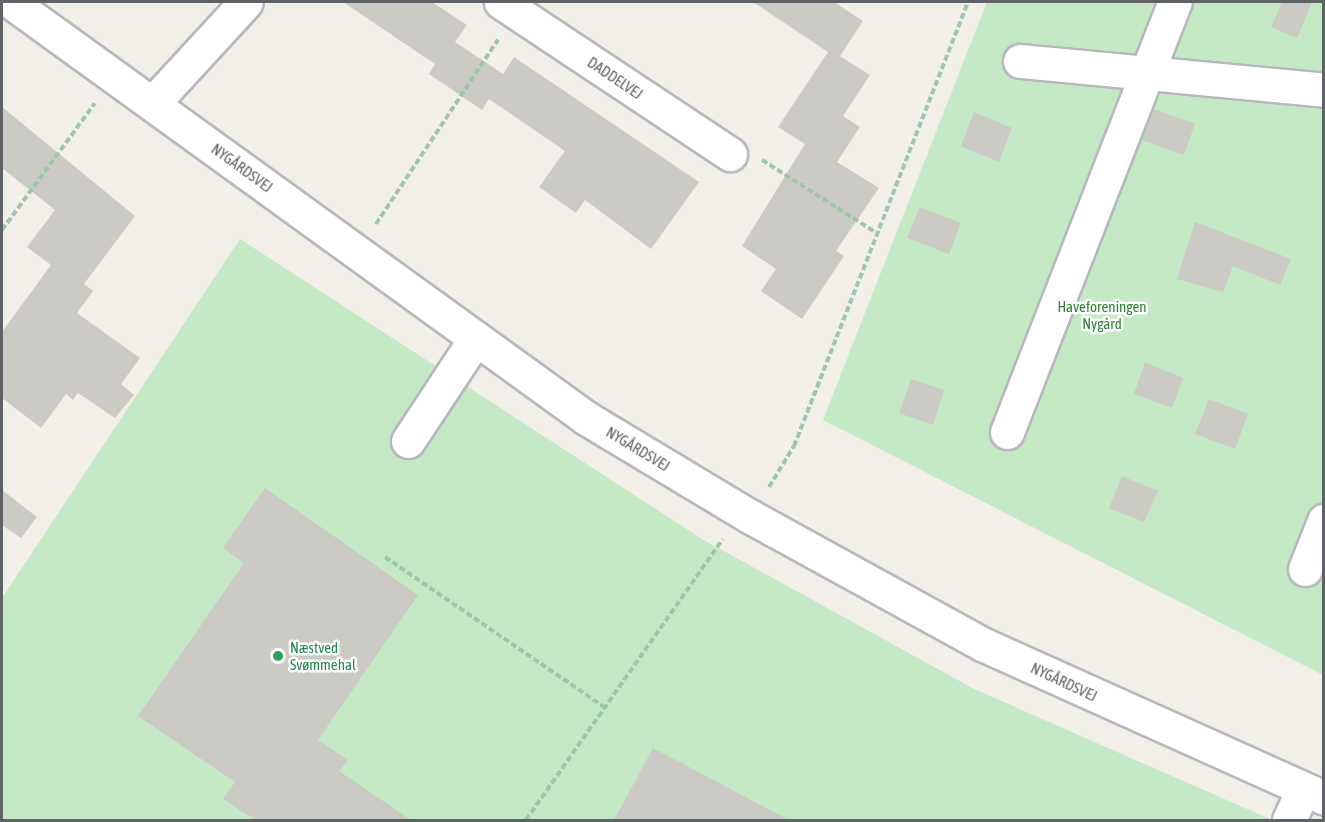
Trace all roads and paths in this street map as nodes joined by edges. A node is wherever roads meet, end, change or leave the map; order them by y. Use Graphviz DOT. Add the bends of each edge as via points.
graph roads {
  1 [pos="11,2"];
  2 [pos="246,2"];
  3 [pos="968,2"];
  4 [pos="1175,2"];
  5 [pos="509,7"];
  6 [pos="1020,61"];
  7 [pos="1148,69"];
  8 [pos="115,76"];
  9 [pos="1323,90"];
  10 [pos="153,103"];
  11 [pos="730,154"];
  12 [pos="2,230"];
  13 [pos="878,234"];
  14 [pos="357,252"];
  15 [pos="476,338"];
  16 [pos="1007,432"];
  17 [pos="408,441"];
  18 [pos="751,517"];
  19 [pos="1323,521"];
  20 [pos="385,556"];
  21 [pos="1305,568"];
  22 [pos="604,707"];
  23 [pos="1313,794"];
  24 [pos="526,820"];
  25 [pos="1289,820"];
  1 -- 8 [label="street, NYGÅRDSVEJ"];
  2 -- 10 [label="street"];
  3 -- 13 [label="path"];
  4 -- 7 [label="street"];
  5 -- 11 [label="street, DADDELVEJ"];
  5 -- 14 [label="path"];
  6 -- 7 [label="street"];
  7 -- 9 [label="street"];
  7 -- 16 [label="street"];
  8 -- 10 [label="street, NYGÅRDSVEJ"];
  8 -- 12 [label="path"];
  10 -- 14 [label="street, NYGÅRDSVEJ"];
  11 -- 13 [label="path" via="747,150"];
  13 -- 18 [label="path" via="794,446"];
  14 -- 15 [label="street, NYGÅRDSVEJ"];
  15 -- 17 [label="street"];
  15 -- 18 [label="street, NYGÅRDSVEJ" via="586,418"];
  18 -- 22 [label="path" via="713,548"];
  18 -- 23 [label="street, NYGÅRDSVEJ" via="982,644"];
  19 -- 21 [label="street"];
  20 -- 22 [label="path"];
  22 -- 24 [label="path"];
  23 -- 25 [label="street"];
}
